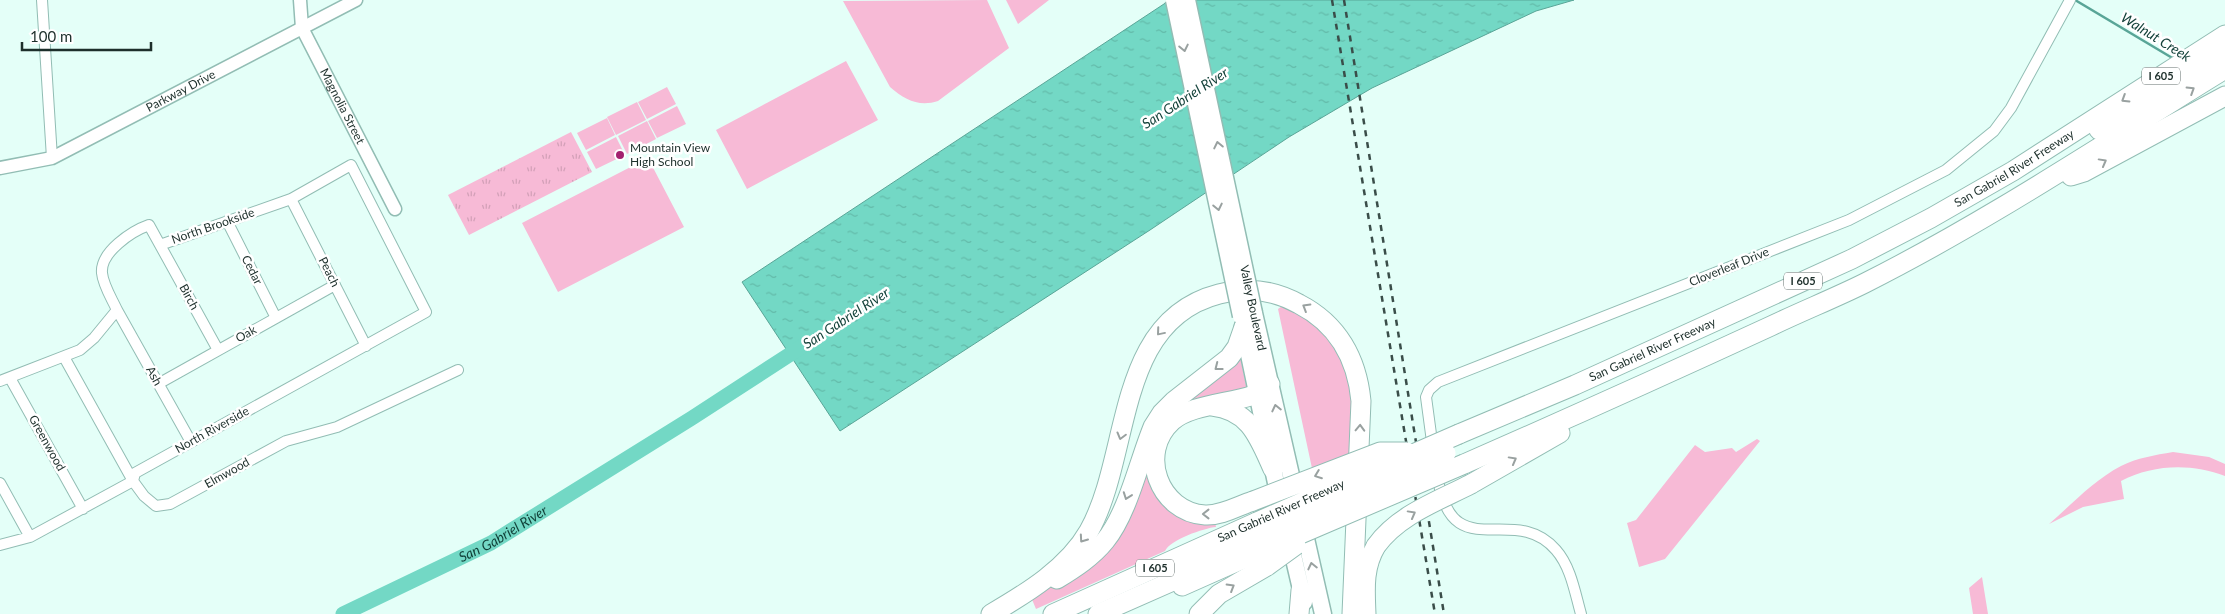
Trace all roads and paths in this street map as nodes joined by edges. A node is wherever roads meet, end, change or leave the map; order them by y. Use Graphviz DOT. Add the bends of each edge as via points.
graph roads {
  1 [pos="42,0"];
  2 [pos="300,0"];
  3 [pos="356,0"];
  4 [pos="1174,0"];
  5 [pos="1187,0"];
  6 [pos="2070,0"];
  7 [pos="302,28"];
  8 [pos="2225,35"];
  9 [pos="2225,51"];
  10 [pos="2225,69"];
  11 [pos="2225,96"];
  12 [pos="2114,131"];
  13 [pos="52,158"];
  14 [pos="0,168"];
  15 [pos="291,199"];
  16 [pos="395,209"];
  17 [pos="227,221"];
  18 [pos="160,244"];
  19 [pos="335,285"];
  20 [pos="117,310"];
  21 [pos="426,312"];
  22 [pos="276,318"];
  23 [pos="1246,319"];
  24 [pos="366,346"];
  25 [pos="218,350"];
  26 [pos="64,357"];
  27 [pos="458,370"];
  28 [pos="5,379"];
  29 [pos="1655,380"];
  30 [pos="158,384"];
  31 [pos="1264,389"];
  32 [pos="1208,406"];
  33 [pos="191,442"];
  34 [pos="1462,449"];
  35 [pos="1416,452"];
  36 [pos="1272,469"];
  37 [pos="133,481"];
  38 [pos="0,483"];
  39 [pos="84,508"];
  40 [pos="30,537"];
  41 [pos="1262,543"];
  42 [pos="0,545"];
  43 [pos="1301,590"];
  44 [pos="998,610"];
  45 [pos="1053,614"];
  46 [pos="1083,614"];
  47 [pos="1098,614"];
  48 [pos="1119,614"];
  49 [pos="1199,614"];
  50 [pos="1299,614"];
  51 [pos="1307,614"];
  52 [pos="1323,614"];
  53 [pos="1352,614"];
  54 [pos="1366,614"];
  55 [pos="1581,614"];
  1 -- 13 [label="street"];
  2 -- 7 [label="street, Magnolia Street"];
  3 -- 7 [label="street, Parkway Drive"];
  4 -- 23 [label="main road, Valley Boulevard, one-way, bridge"];
  23 -- 5 [label="main road, Valley Boulevard, one-way, bridge"];
  6 -- 55 [label="street, Cloverleaf Drive" via="2011,108 1994,131 1946,170 1857,216 1438,382 1429,390 1426,397 1439,490 1448,512 1461,525 1470,528 1518,530 1537,535 1547,542 1566,565"];
  7 -- 13 [label="street, Parkway Drive"];
  7 -- 16 [label="street, Magnolia Street"];
  8 -- 12 [label="highway, San Gabriel River Freeway / I 605, one-way"];
  9 -- 12 [label="highway"];
  12 -- 10 [label="highway, San Gabriel River Freeway / I 605, one-way"];
  11 -- 12 [label="highway"];
  29 -- 12 [label="highway, San Gabriel River Freeway / I 605, one-way" via="1864,284 2041,186 2084,172"];
  12 -- 34 [label="highway, San Gabriel River Freeway / I 605" via="2005,176 1852,259 1575,385"];
  12 -- 34 [label="highway" via="2104,134 1964,220 1863,273"];
  13 -- 14 [label="street, Parkway Drive"];
  15 -- 17 [label="street, North Brookside"];
  15 -- 19 [label="street, Peach"];
  15 -- 21 [label="street, North Brookside" via="351,165"];
  17 -- 18 [label="street, North Brookside"];
  17 -- 22 [label="street, Cedar"];
  18 -- 20 [label="street, North Brookside" via="149,225 112,248 102,272"];
  18 -- 25 [label="street, Birch"];
  19 -- 22 [label="street, Oak"];
  19 -- 24 [label="street, Peach"];
  20 -- 26 [label="street" via="94,338 80,350"];
  20 -- 30 [label="street, Ash"];
  21 -- 24 [label="street, North Riverside"];
  22 -- 25 [label="street, Oak"];
  23 -- 31 [label="main road, Valley Boulevard"];
  23 -- 44 [label="highway, one-way" via="1237,347 1229,358 1174,401 1153,427 1119,520 1105,541 1078,566"];
  24 -- 33 [label="street, North Riverside"];
  25 -- 30 [label="street, Oak"];
  26 -- 28 [label="street"];
  26 -- 37 [label="street, Elmwood"];
  27 -- 37 [label="street, Elmwood" via="337,427 286,441 170,504 156,506"];
  28 -- 39 [label="street, Greenwood"];
  29 -- 34 [label="highway, San Gabriel River Freeway / I 605"];
  54 -- 29 [label="highway, one-way, bridge" via="1365,576 1369,558 1389,530 1408,516"];
  30 -- 33 [label="street, Ash"];
  31 -- 32 [label="highway"];
  31 -- 36 [label="main road, Valley Boulevard"];
  52 -- 31 [label="main road, Valley Boulevard, one-way"];
  35 -- 32 [label="highway, one-way, bridge" via="1380,452 1222,512 1194,513 1176,504 1160,486 1154,453 1164,430 1181,414"];
  32 -- 36 [label="highway" via="1228,409 1250,424"];
  33 -- 37 [label="street, North Riverside" via="135,473"];
  34 -- 35 [label="highway, San Gabriel River Freeway / I 605, bridge"];
  34 -- 41 [label="highway, bridge"];
  34 -- 41 [label="highway, San Gabriel River Freeway / I 605, bridge" via="1337,517"];
  35 -- 41 [label="highway, San Gabriel River Freeway / I 605, bridge"];
  36 -- 43 [label="main road, Valley Boulevard"];
  37 -- 39 [label="street, North Riverside"];
  38 -- 40 [label="street"];
  39 -- 40 [label="street, North Riverside"];
  40 -- 42 [label="street, North Riverside"];
  41 -- 45 [label="highway, San Gabriel River Freeway / I 605"];
  41 -- 46 [label="highway"];
  41 -- 47 [label="highway"];
  41 -- 48 [label="highway, San Gabriel River Freeway / I 605"];
  49 -- 41 [label="highway, one-way"];
  43 -- 50 [label="highway"];
  43 -- 51 [label="main road, Valley Boulevard"];
  53 -- 44 [label="highway, one-way" via="1361,402 1353,361 1341,340 1320,316 1276,294 1250,290 1212,295 1186,308 1161,329 1138,370 1110,479 1087,534 1054,572"];
}
